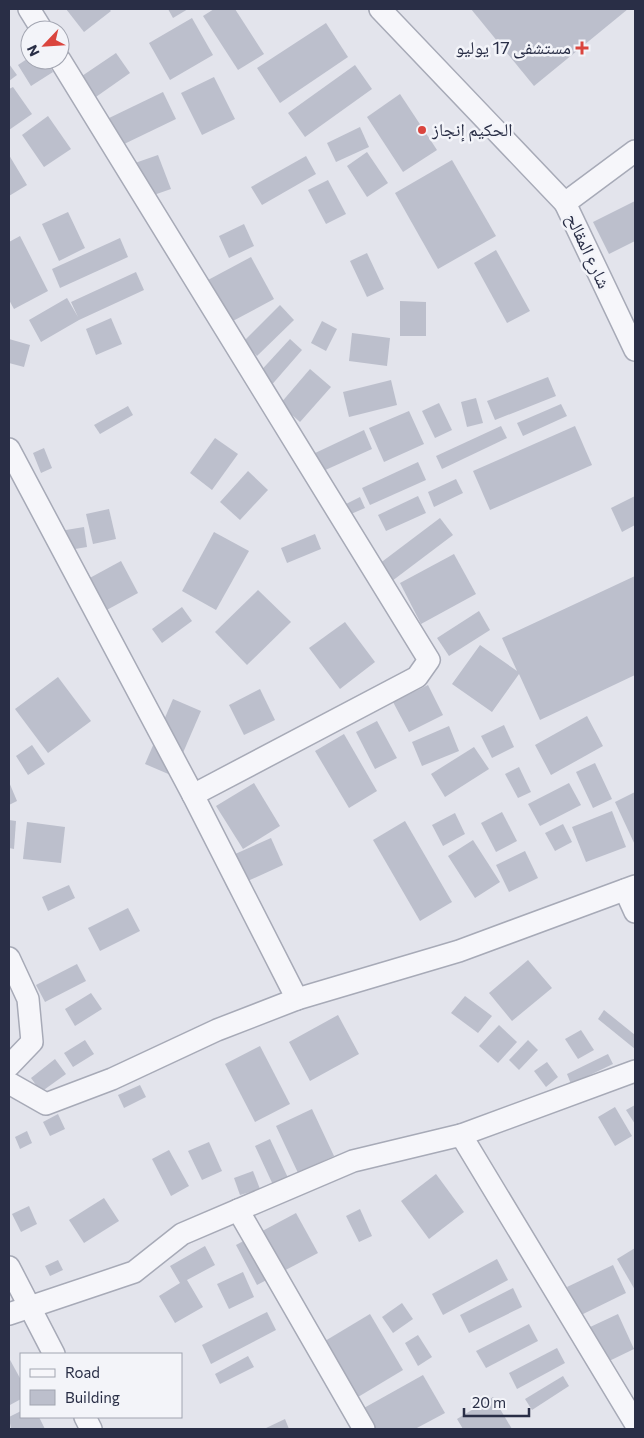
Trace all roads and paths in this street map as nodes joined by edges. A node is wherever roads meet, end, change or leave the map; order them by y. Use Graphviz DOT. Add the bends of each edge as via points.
graph roads {
  1 [pos="29,9"];
  2 [pos="380,9"];
  3 [pos="36,20"];
  4 [pos="66,70"];
  5 [pos="635,151"];
  6 [pos="565,203"];
  7 [pos="635,350"];
  8 [pos="9,449"];
  9 [pos="193,795"];
  10 [pos="630,888"];
  11 [pos="635,912"];
  12 [pos="9,958"];
  13 [pos="297,999"];
  14 [pos="9,1066"];
  15 [pos="635,1071"];
  16 [pos="9,1083"];
  17 [pos="461,1135"];
  18 [pos="238,1210"];
  19 [pos="9,1267"];
  20 [pos="30,1306"];
  21 [pos="9,1314"];
  22 [pos="54,1353"];
  23 [pos="635,1423"];
  24 [pos="364,1429"];
  1 -- 3 [label="street"];
  2 -- 6 [label="street"];
  4 -- 9 [label="street" via="429,660 417,677"];
  5 -- 6 [label="street, شارع المقالح"];
  6 -- 7 [label="street, شارع المقالح"];
  8 -- 9 [label="street"];
  9 -- 13 [label="street"];
  10 -- 11 [label="street"];
  10 -- 13 [label="street" via="459,950"];
  12 -- 14 [label="street" via="28,999 32,1042"];
  13 -- 16 [label="street" via="46,1104"];
  15 -- 17 [label="street"];
  17 -- 18 [label="street" via="353,1161"];
  17 -- 23 [label="street"];
  18 -- 20 [label="street" via="182,1234 134,1272"];
  18 -- 24 [label="street"];
  19 -- 20 [label="street"];
  20 -- 21 [label="street"];
  20 -- 22 [label="street"];
}
